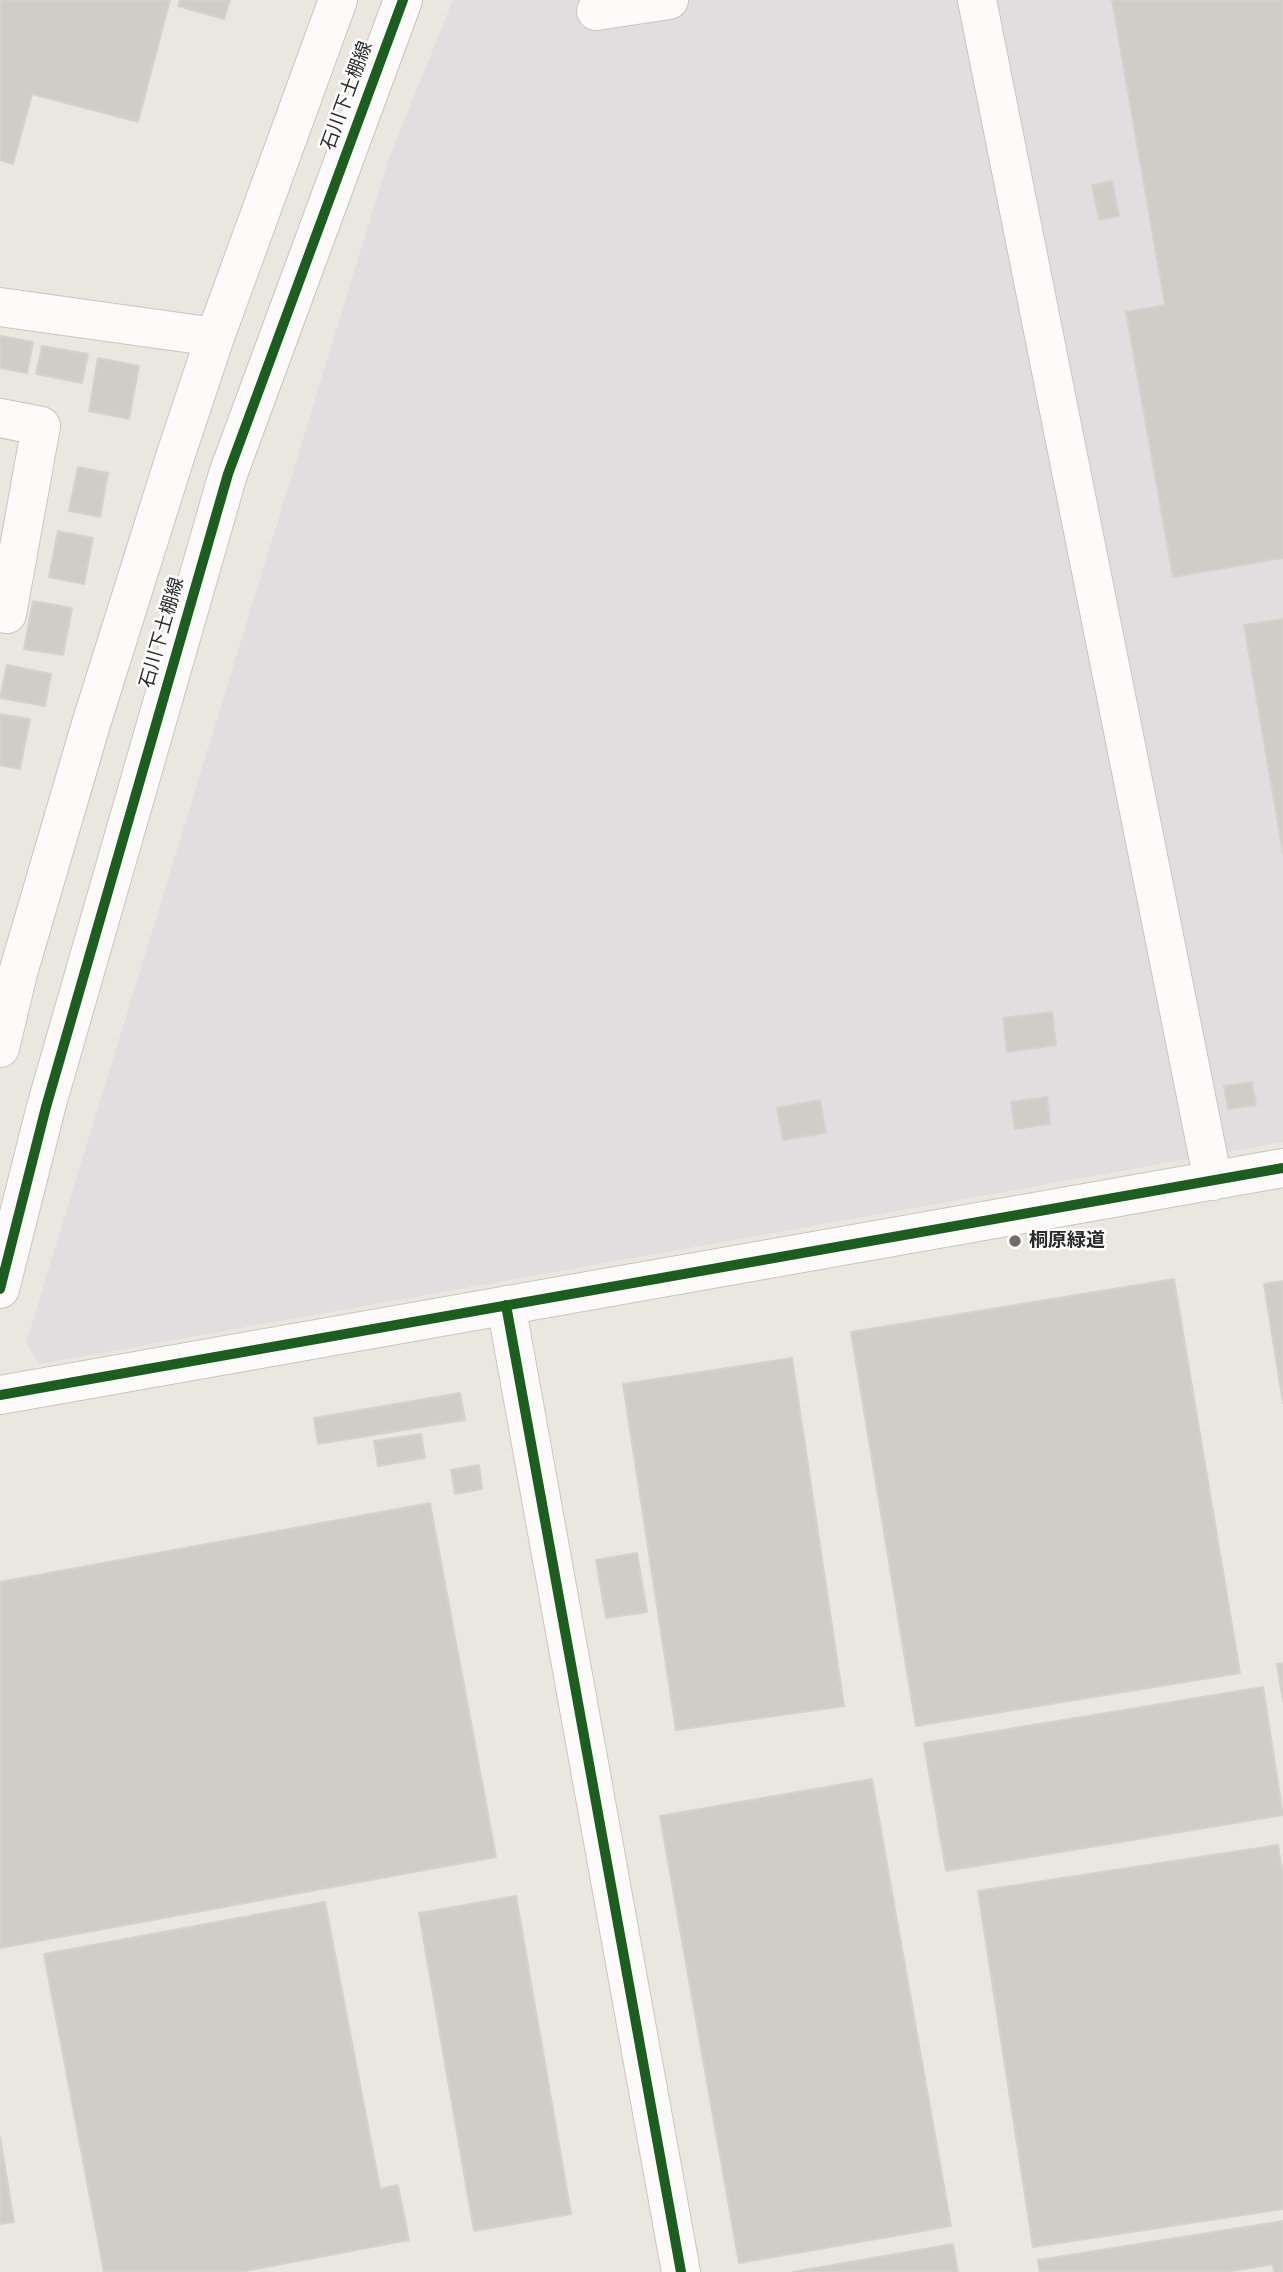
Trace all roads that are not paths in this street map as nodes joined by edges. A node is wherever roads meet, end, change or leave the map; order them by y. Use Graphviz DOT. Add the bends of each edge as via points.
graph roads {
  1 [pos="338,0"];
  2 [pos="403,0"];
  3 [pos="669,0"];
  4 [pos="977,0"];
  5 [pos="596,11"];
  6 [pos="0,307"];
  7 [pos="215,338"];
  8 [pos="0,418"];
  9 [pos="0,613"];
  10 [pos="0,1048"];
  11 [pos="1283,1168"];
  12 [pos="1213,1181"];
  13 [pos="0,1289"];
  14 [pos="506,1305"];
  15 [pos="0,1395"];
  16 [pos="681,2272"];
  1 -- 7 [label="street, 石川下土棚線"];
  2 -- 13 [label="street, 石川下土棚線" via="228,474 53,1080"];
  3 -- 5 [label="street"];
  4 -- 12 [label="street"];
  6 -- 7 [label="street"];
  7 -- 10 [label="street, 石川下土棚線" via="91,724"];
  8 -- 9 [label="street" via="41,426 7,614"];
  11 -- 12 [label="street"];
  12 -- 14 [label="street"];
  14 -- 15 [label="street"];
  14 -- 16 [label="street"];
}
